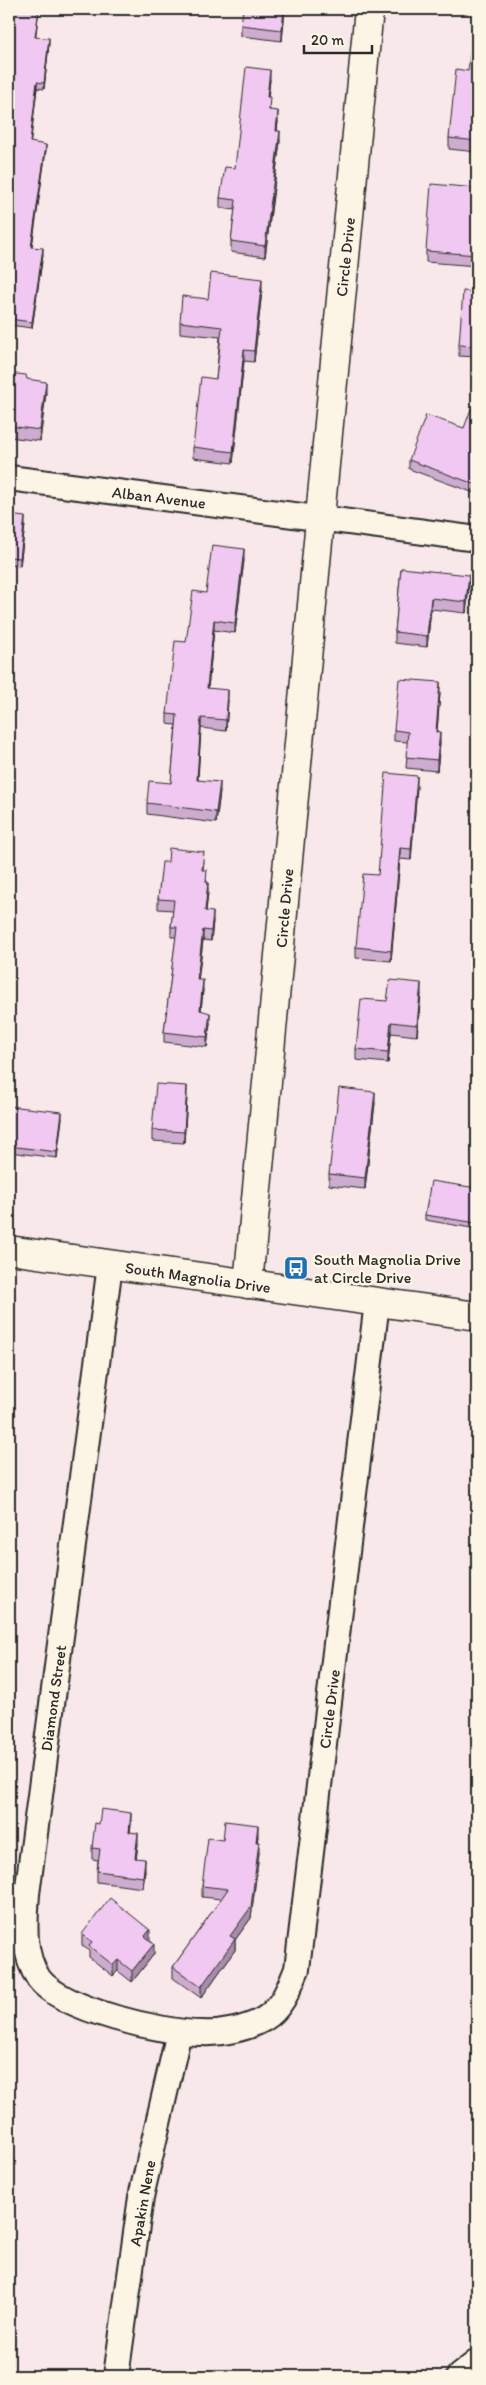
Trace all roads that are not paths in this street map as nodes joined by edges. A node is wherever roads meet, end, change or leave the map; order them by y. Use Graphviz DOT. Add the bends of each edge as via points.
graph roads {
  1 [pos="369,9"];
  2 [pos="9,478"];
  3 [pos="320,518"];
  4 [pos="477,539"];
  5 [pos="9,1250"];
  6 [pos="110,1265"];
  7 [pos="248,1284"];
  8 [pos="377,1302"];
  9 [pos="477,1316"];
  10 [pos="179,2032"];
  11 [pos="477,2362"];
  12 [pos="116,2376"];
  13 [pos="459,2376"];
  1 -- 3 [label="street, Circle Drive"];
  2 -- 3 [label="street, Alban Avenue"];
  3 -- 4 [label="street, Alban Avenue"];
  3 -- 7 [label="street, Circle Drive"];
  5 -- 6 [label="street, South Magnolia Drive"];
  6 -- 7 [label="street, South Magnolia Drive"];
  6 -- 10 [label="street, Diamond Street" via="28,1885 25,1930 29,1955 39,1979 52,1990 78,2006"];
  7 -- 8 [label="street, South Magnolia Drive"];
  8 -- 9 [label="street, South Magnolia Drive"];
  8 -- 10 [label="street, Circle Drive" via="296,1969 283,2001 264,2019 231,2030"];
  10 -- 12 [label="street, Apakin Nene" via="141,2198"];
  11 -- 13 [label="street"];
}
